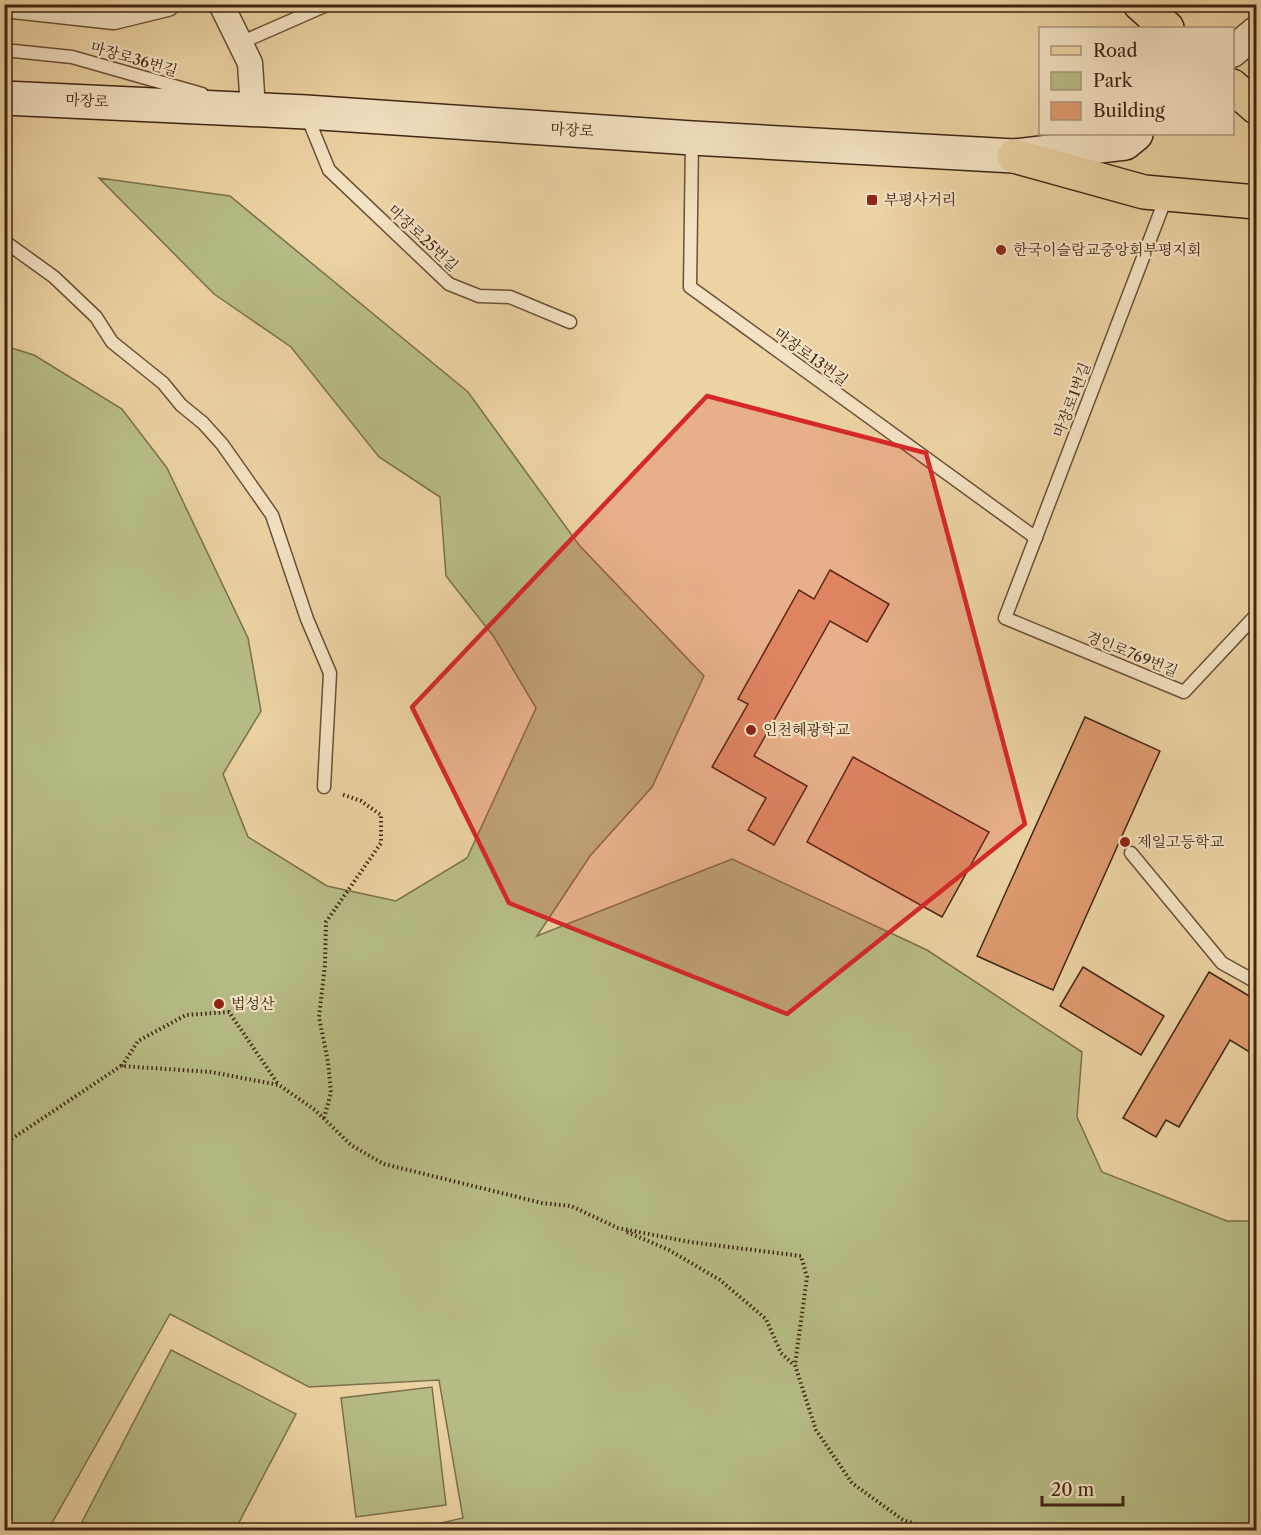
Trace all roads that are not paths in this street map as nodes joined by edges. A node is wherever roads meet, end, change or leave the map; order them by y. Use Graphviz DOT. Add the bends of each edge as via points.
graph roads {
  1 [pos="167,4"];
  2 [pos="221,4"];
  3 [pos="329,4"];
  4 [pos="1140,4"];
  5 [pos="4,5"];
  6 [pos="1166,27"];
  7 [pos="1257,32"];
  8 [pos="240,43"];
  9 [pos="4,50"];
  10 [pos="1234,51"];
  11 [pos="1234,87"];
  12 [pos="4,98"];
  13 [pos="1257,107"];
  14 [pos="253,109"];
  15 [pos="306,112"];
  16 [pos="1135,135"];
  17 [pos="693,138"];
  18 [pos="1014,156"];
  19 [pos="1167,194"];
  20 [pos="1257,202"];
  21 [pos="4,241"];
  22 [pos="570,322"];
  23 [pos="1035,538"];
  24 [pos="1257,615"];
  25 [pos="1005,618"];
  26 [pos="324,787"];
  27 [pos="1131,852"];
  28 [pos="1257,982"];
  1 -- 5 [label="street" via="114,17"];
  2 -- 8 [label="street"];
  3 -- 8 [label="lane"];
  4 -- 6 [label="main road"];
  7 -- 10 [label="street"];
  8 -- 14 [label="street" via="250,63"];
  9 -- 14 [label="lane, 마장로36번길" via="72,57"];
  11 -- 13 [label="main road"];
  12 -- 14 [label="main road, 마장로"];
  14 -- 15 [label="main road, 마장로"];
  15 -- 17 [label="main road, 마장로"];
  15 -- 22 [label="lane, 마장로25번길" via="329,170 449,284 478,296 510,297"];
  16 -- 18 [label="main road, 마장로" via="1125,143"];
  17 -- 18 [label="main road, 마장로"];
  17 -- 23 [label="lane, 마장로13번길" via="690,287"];
  18 -- 19 [label="main road" via="1144,192"];
  19 -- 20 [label="main road"];
  19 -- 23 [label="lane, 마장로1번길"];
  21 -- 26 [label="lane" via="54,277 96,317 112,342 163,383 203,423 272,515 330,673"];
  23 -- 25 [label="lane, 마장로1번길"];
  24 -- 25 [label="lane, 경인로769번길" via="1184,692"];
  27 -- 28 [label="lane" via="1222,963"];
}
